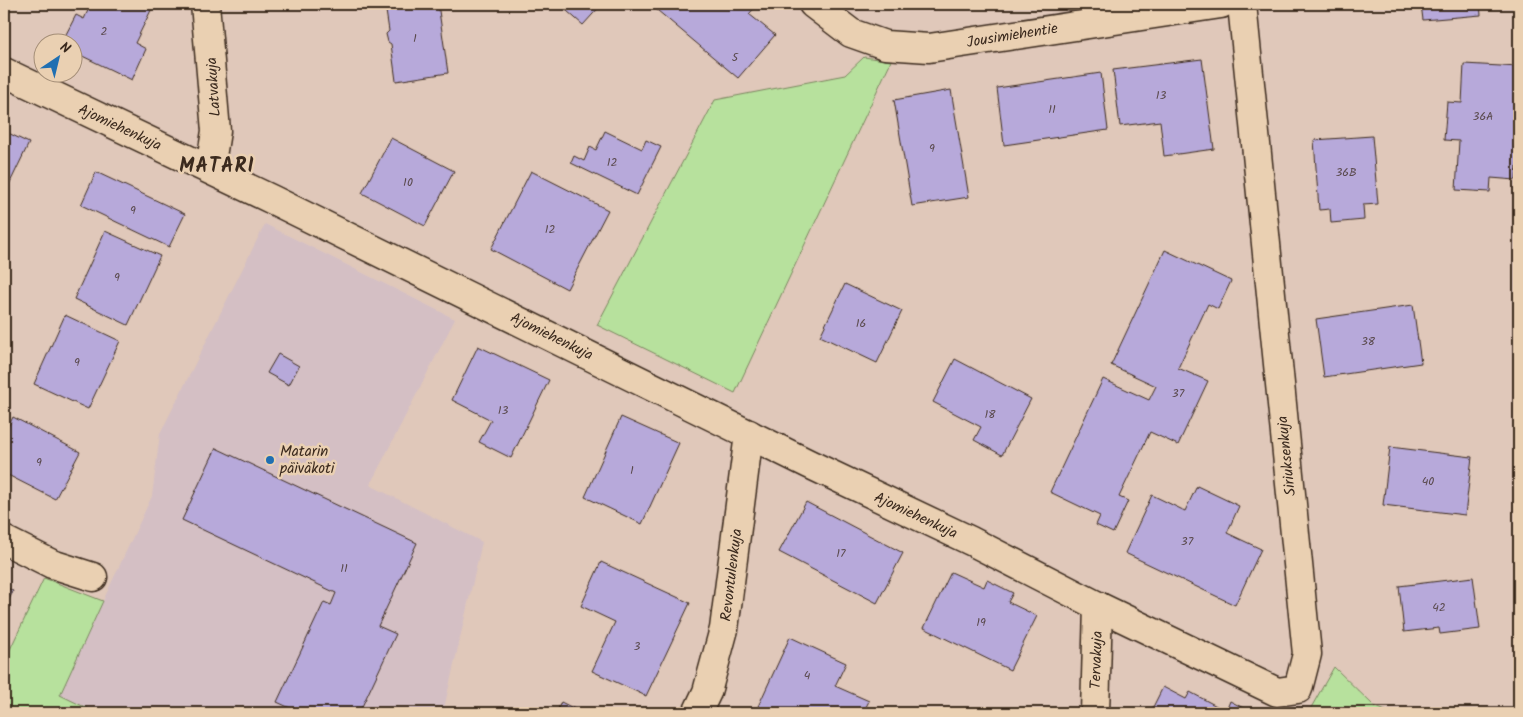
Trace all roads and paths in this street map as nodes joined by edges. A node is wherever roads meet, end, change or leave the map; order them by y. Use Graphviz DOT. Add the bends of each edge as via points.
graph roads {
  1 [pos="205,4"];
  2 [pos="813,4"];
  3 [pos="1221,4"];
  4 [pos="1242,4"];
  5 [pos="4,72"];
  6 [pos="210,169"];
  7 [pos="750,434"];
  8 [pos="4,540"];
  9 [pos="93,577"];
  10 [pos="1098,606"];
  11 [pos="697,713"];
  12 [pos="1095,713"];
  1 -- 6 [label="street, Latvakuja" via="216,131"];
  2 -- 3 [label="street, Jousimiehentie" via="851,33 885,45 929,48"];
  4 -- 10 [label="street, Siriuksenkuja" via="1307,654 1298,689 1277,692"];
  5 -- 6 [label="street, Ajomiehenkuja"];
  6 -- 7 [label="street, Ajomiehenkuja"];
  7 -- 10 [label="street, Ajomiehenkuja"];
  7 -- 11 [label="street, Revontulenkuja" via="724,629 708,692"];
  8 -- 9 [label="street" via="52,564"];
  10 -- 12 [label="street, Tervakuja"];
}
